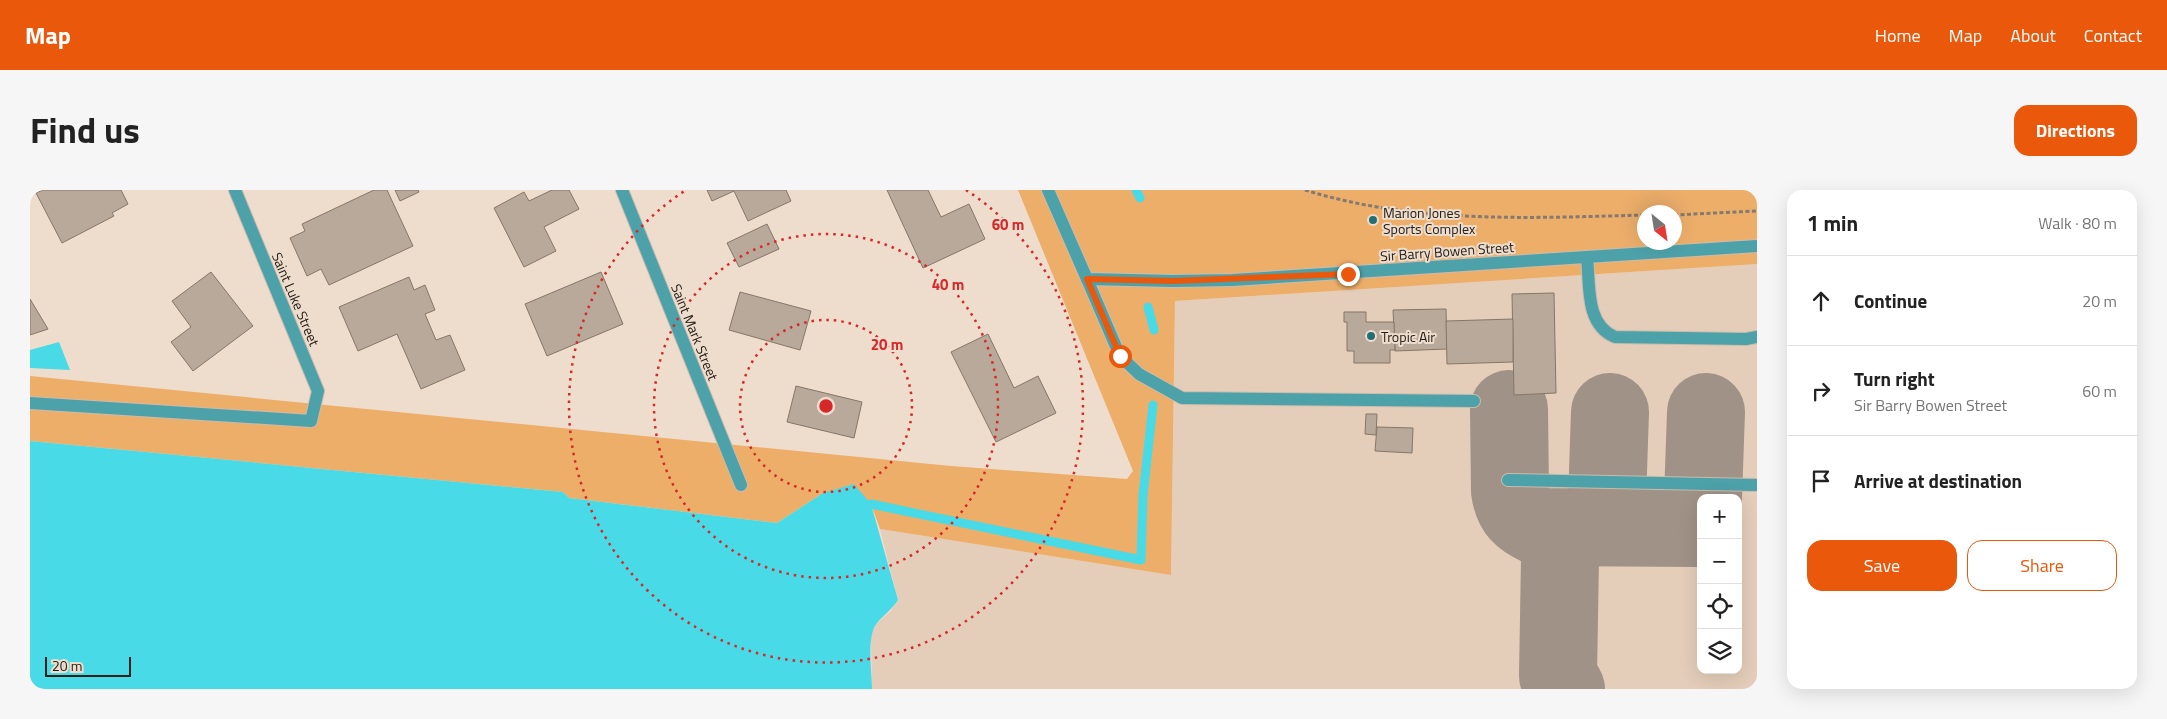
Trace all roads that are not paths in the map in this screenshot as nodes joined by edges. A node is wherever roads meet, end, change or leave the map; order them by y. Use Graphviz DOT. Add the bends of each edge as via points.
graph roads {
  1 [pos="235,190"];
  2 [pos="622,190"];
  3 [pos="1048,190"];
  4 [pos="1757,246"];
  5 [pos="1587,257"];
  6 [pos="1087,279"];
  7 [pos="1757,337"];
  8 [pos="1474,401"];
  9 [pos="30,403"];
  10 [pos="1508,480"];
  11 [pos="741,485"];
  12 [pos="1757,486"];
  1 -- 9 [label="street, Saint Luke Street" via="318,391 311,421"];
  2 -- 11 [label="street, Saint Mark Street"];
  3 -- 6 [label="street"];
  4 -- 5 [label="street, Sir Barry Bowen Street"];
  5 -- 6 [label="street, Sir Barry Bowen Street" via="1232,280"];
  5 -- 7 [label="street" via="1594,319 1615,338"];
  6 -- 8 [label="street" via="1120,356 1139,374 1182,398"];
  10 -- 12 [label="street"];
}
